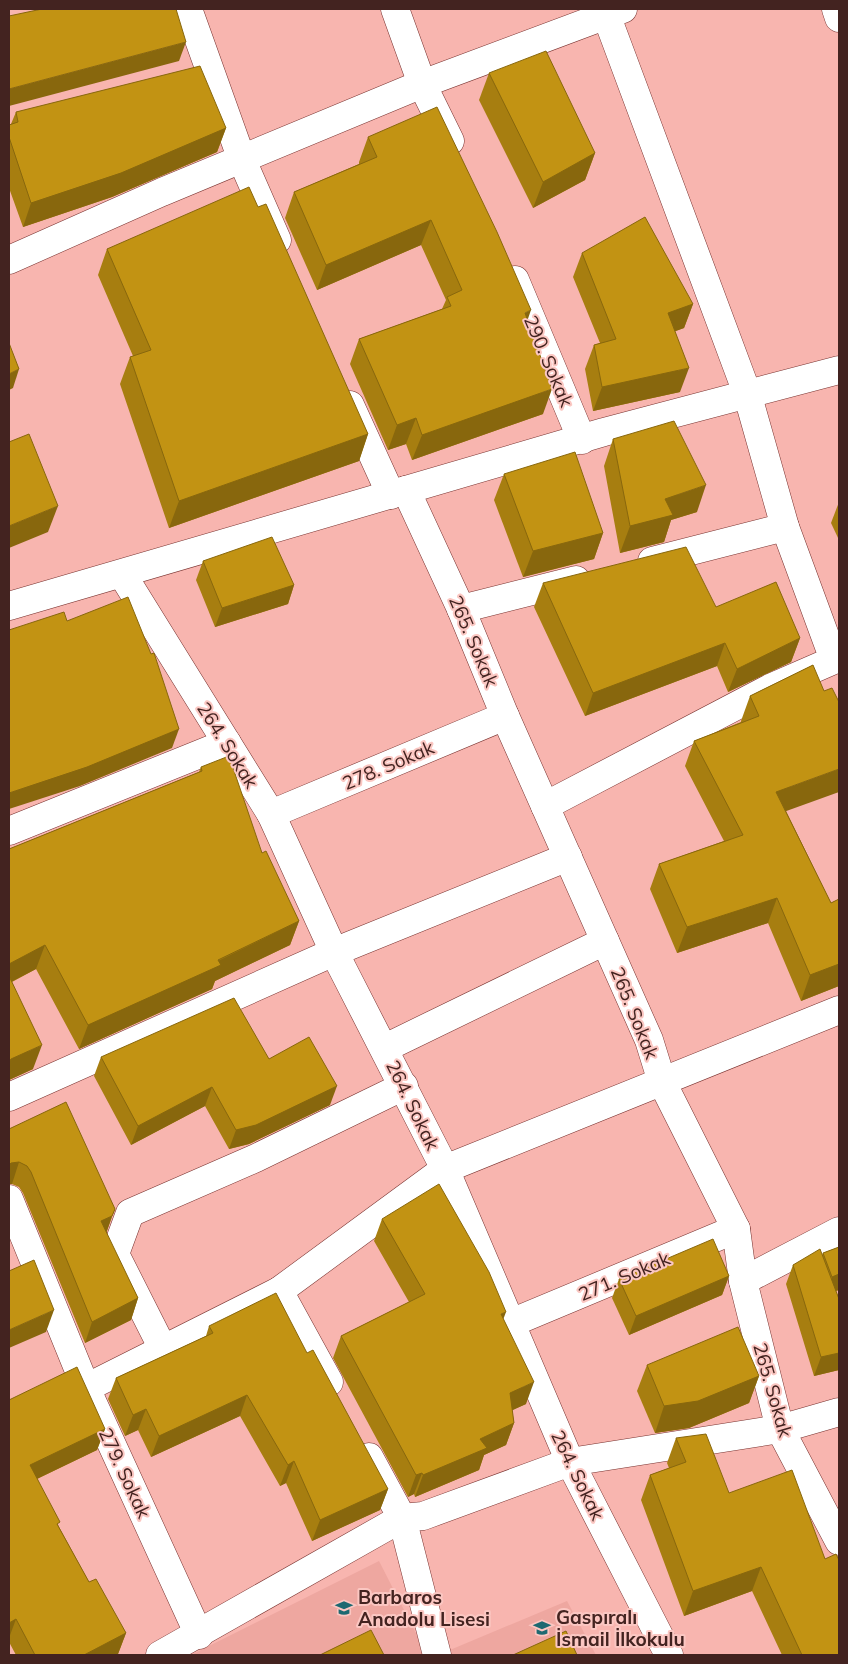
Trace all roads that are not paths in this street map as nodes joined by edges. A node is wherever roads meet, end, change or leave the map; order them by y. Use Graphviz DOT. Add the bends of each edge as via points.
graph roads {
  1 [pos="188,9"];
  2 [pos="395,9"];
  3 [pos="836,9"];
  4 [pos="611,11"];
  5 [pos="839,18"];
  6 [pos="210,69"];
  7 [pos="181,76"];
  8 [pos="422,84"];
  9 [pos="242,160"];
  10 [pos="460,163"];
  11 [pos="9,260"];
  12 [pos="507,260"];
  13 [pos="288,265"];
  14 [pos="839,370"];
  15 [pos="339,380"];
  16 [pos="747,393"];
  17 [pos="582,440"];
  18 [pos="398,493"];
  19 [pos="785,527"];
  20 [pos="122,574"];
  21 [pos="9,606"];
  22 [pos="461,609"];
  23 [pos="830,620"];
  24 [pos="837,666"];
  25 [pos="505,716"];
  26 [pos="227,743"];
  27 [pos="545,806"];
  28 [pos="271,814"];
  29 [pos="9,831"];
  30 [pos="568,857"];
  31 [pos="605,941"];
  32 [pos="334,952"];
  33 [pos="839,1010"];
  34 [pos="385,1048"];
  35 [pos="662,1082"];
  36 [pos="404,1086"];
  37 [pos="9,1097"];
  38 [pos="445,1169"];
  39 [pos="9,1199"];
  40 [pos="736,1229"];
  41 [pos="839,1231"];
  42 [pos="743,1281"];
  43 [pos="280,1291"];
  44 [pos="511,1323"];
  45 [pos="163,1349"];
  46 [pos="86,1388"];
  47 [pos="341,1405"];
  48 [pos="839,1412"];
  49 [pos="780,1429"];
  50 [pos="355,1431"];
  51 [pos="570,1462"];
  52 [pos="402,1518"];
  53 [pos="839,1541"];
  54 [pos="199,1635"];
  55 [pos="160,1655"];
  56 [pos="437,1655"];
  57 [pos="669,1655"];
  1 -- 6 [label="street"];
  2 -- 8 [label="street"];
  3 -- 5 [label="street"];
  4 -- 8 [label="street"];
  4 -- 16 [label="street"];
  6 -- 7 [label="street"];
  6 -- 9 [label="street"];
  8 -- 9 [label="street"];
  8 -- 10 [label="street"];
  9 -- 11 [label="street"];
  9 -- 13 [label="street"];
  12 -- 17 [label="street, 290. Sokak"];
  14 -- 16 [label="street"];
  15 -- 18 [label="street, 265. Sokak"];
  16 -- 17 [label="street"];
  16 -- 19 [label="street"];
  17 -- 18 [label="street"];
  18 -- 20 [label="street"];
  18 -- 22 [label="street, 265. Sokak"];
  19 -- 22 [label="street"];
  19 -- 23 [label="street"];
  20 -- 21 [label="street"];
  20 -- 26 [label="street, 264. Sokak"];
  22 -- 25 [label="street, 265. Sokak"];
  23 -- 24 [label="street"];
  24 -- 27 [label="street" via="772,687"];
  25 -- 27 [label="street, 265. Sokak"];
  25 -- 28 [label="street, 278. Sokak"];
  26 -- 28 [label="street, 264. Sokak"];
  26 -- 29 [label="street"];
  27 -- 30 [label="street, 265. Sokak"];
  28 -- 32 [label="street, 264. Sokak"];
  30 -- 31 [label="street, 265. Sokak"];
  30 -- 32 [label="street"];
  31 -- 34 [label="street"];
  31 -- 35 [label="street, 265. Sokak" via="649,1040"];
  32 -- 34 [label="street, 264. Sokak"];
  32 -- 37 [label="street"];
  33 -- 35 [label="street"];
  34 -- 36 [label="street, 264. Sokak"];
  35 -- 38 [label="street"];
  35 -- 40 [label="street, 265. Sokak"];
  36 -- 38 [label="street, 264. Sokak"];
  36 -- 45 [label="street" via="256,1158 130,1213 115,1254"];
  38 -- 43 [label="street"];
  38 -- 44 [label="street, 264. Sokak"];
  39 -- 46 [label="street, 279. Sokak"];
  40 -- 42 [label="street, 265. Sokak"];
  40 -- 44 [label="street, 271. Sokak"];
  41 -- 42 [label="street"];
  42 -- 49 [label="street, 265. Sokak"];
  43 -- 45 [label="street"];
  43 -- 47 [label="street"];
  44 -- 51 [label="street, 264. Sokak"];
  45 -- 46 [label="street"];
  46 -- 54 [label="street, 279. Sokak"];
  48 -- 49 [label="street"];
  49 -- 51 [label="street"];
  49 -- 53 [label="street, 265. Sokak"];
  50 -- 52 [label="street"];
  51 -- 52 [label="street" via="423,1516"];
  51 -- 57 [label="street, 264. Sokak"];
  52 -- 54 [label="street"];
  52 -- 56 [label="street"];
  54 -- 55 [label="street"];
}
